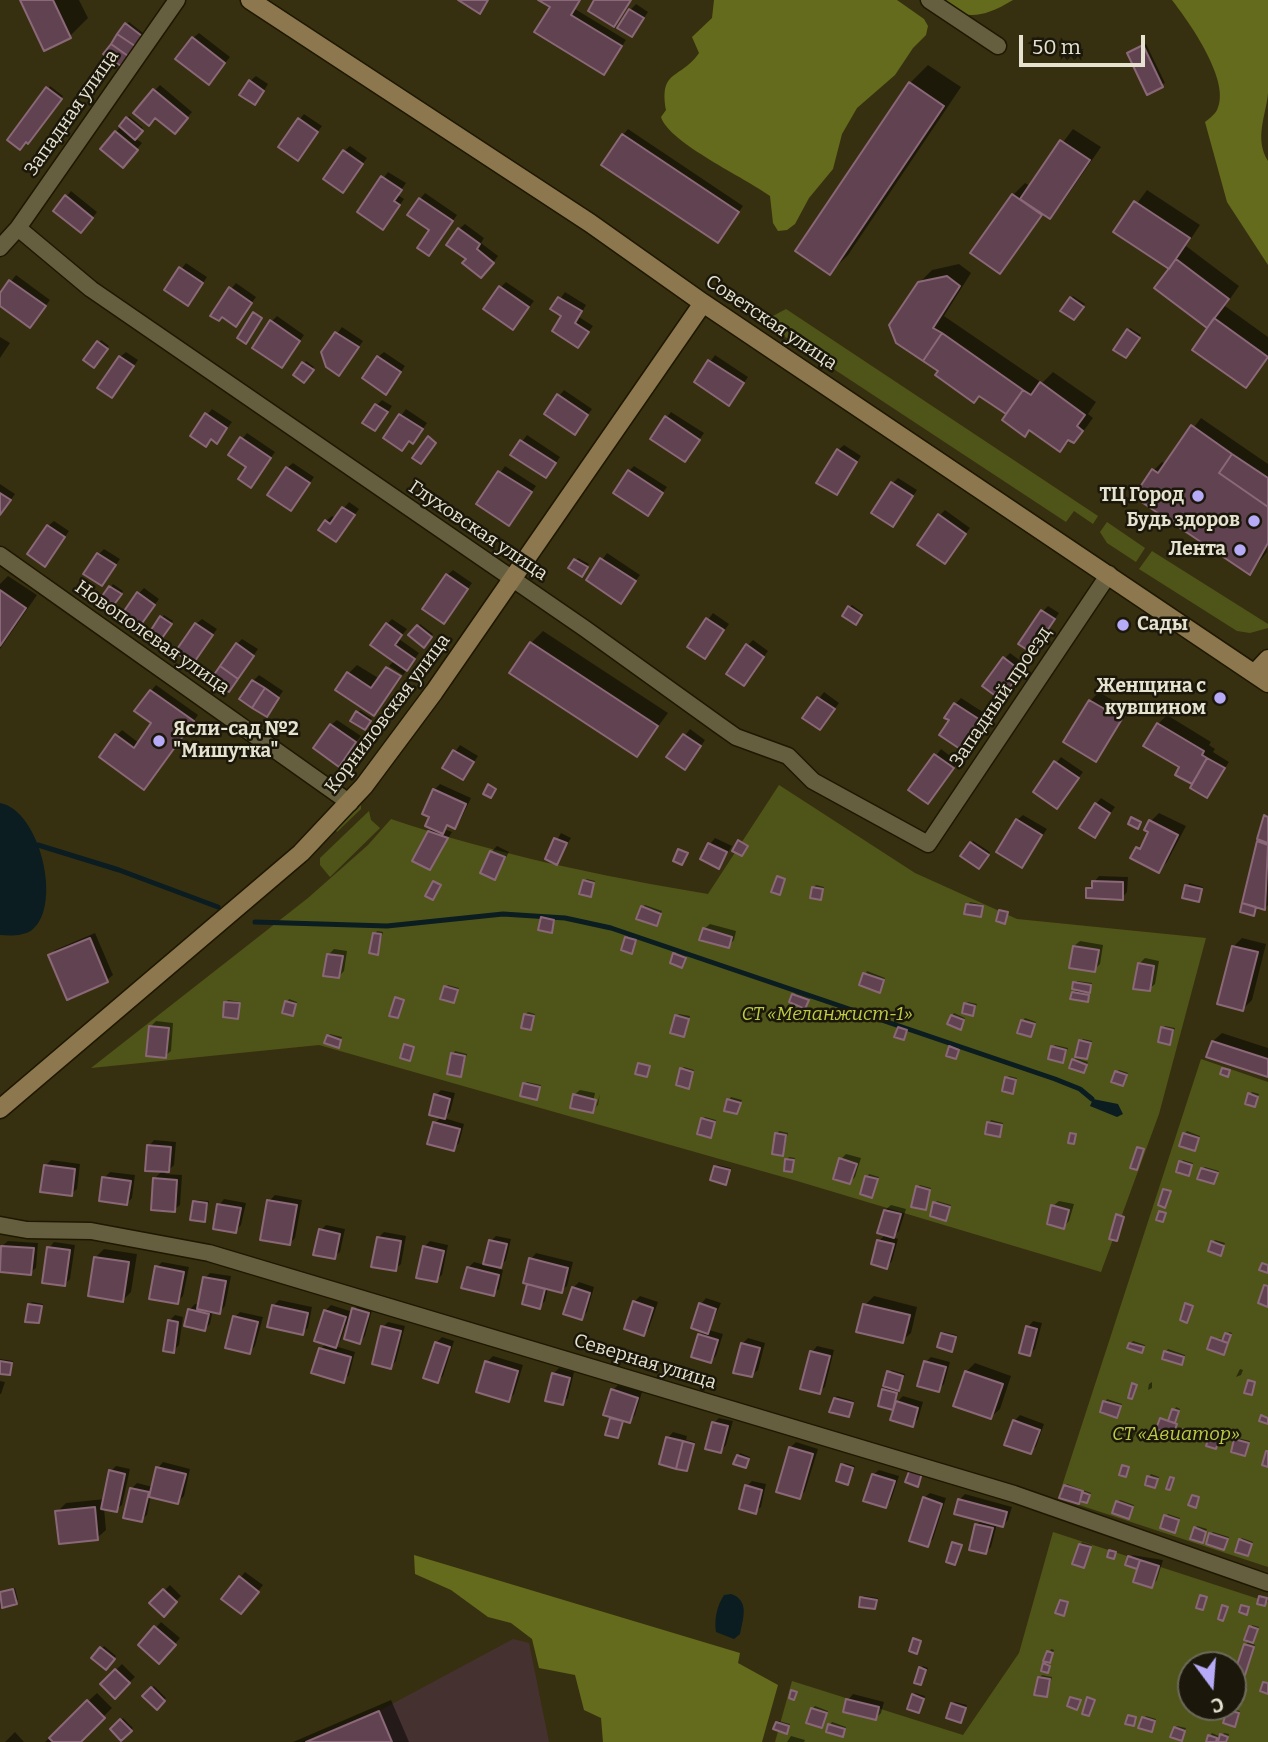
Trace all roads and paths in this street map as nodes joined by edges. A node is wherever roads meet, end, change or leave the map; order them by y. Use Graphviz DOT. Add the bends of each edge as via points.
graph roads {
  1 [pos="177,0"];
  2 [pos="250,0"];
  3 [pos="929,0"];
  4 [pos="998,46"];
  5 [pos="18,228"];
  6 [pos="0,248"];
  7 [pos="702,303"];
  8 [pos="0,555"];
  9 [pos="1109,574"];
  10 [pos="512,580"];
  11 [pos="1268,659"];
  12 [pos="1261,678"];
  13 [pos="350,803"];
  14 [pos="928,844"];
  15 [pos="0,1109"];
  16 [pos="0,1225"];
  17 [pos="1268,1583"];
  1 -- 5 [label="street, Западная улица"];
  2 -- 7 [label="main road, Советская улица" via="590,223"];
  3 -- 4 [label="street"];
  5 -- 6 [label="street, Западная улица"];
  5 -- 10 [label="street, Глуховская улица" via="91,289"];
  7 -- 9 [label="main road, Советская улица"];
  7 -- 10 [label="main road, Корниловская улица"];
  8 -- 13 [label="street, Новополевая улица"];
  9 -- 12 [label="main road, Советская улица"];
  9 -- 14 [label="street, Западный проезд"];
  10 -- 13 [label="main road, Корниловская улица"];
  10 -- 14 [label="street, Глуховская улица" via="736,737 788,756 813,781"];
  11 -- 12 [label="main road"];
  13 -- 15 [label="main road, Корниловская улица" via="301,853"];
  16 -- 17 [label="street, Северная улица" via="92,1231 209,1254 1014,1494"];
}
